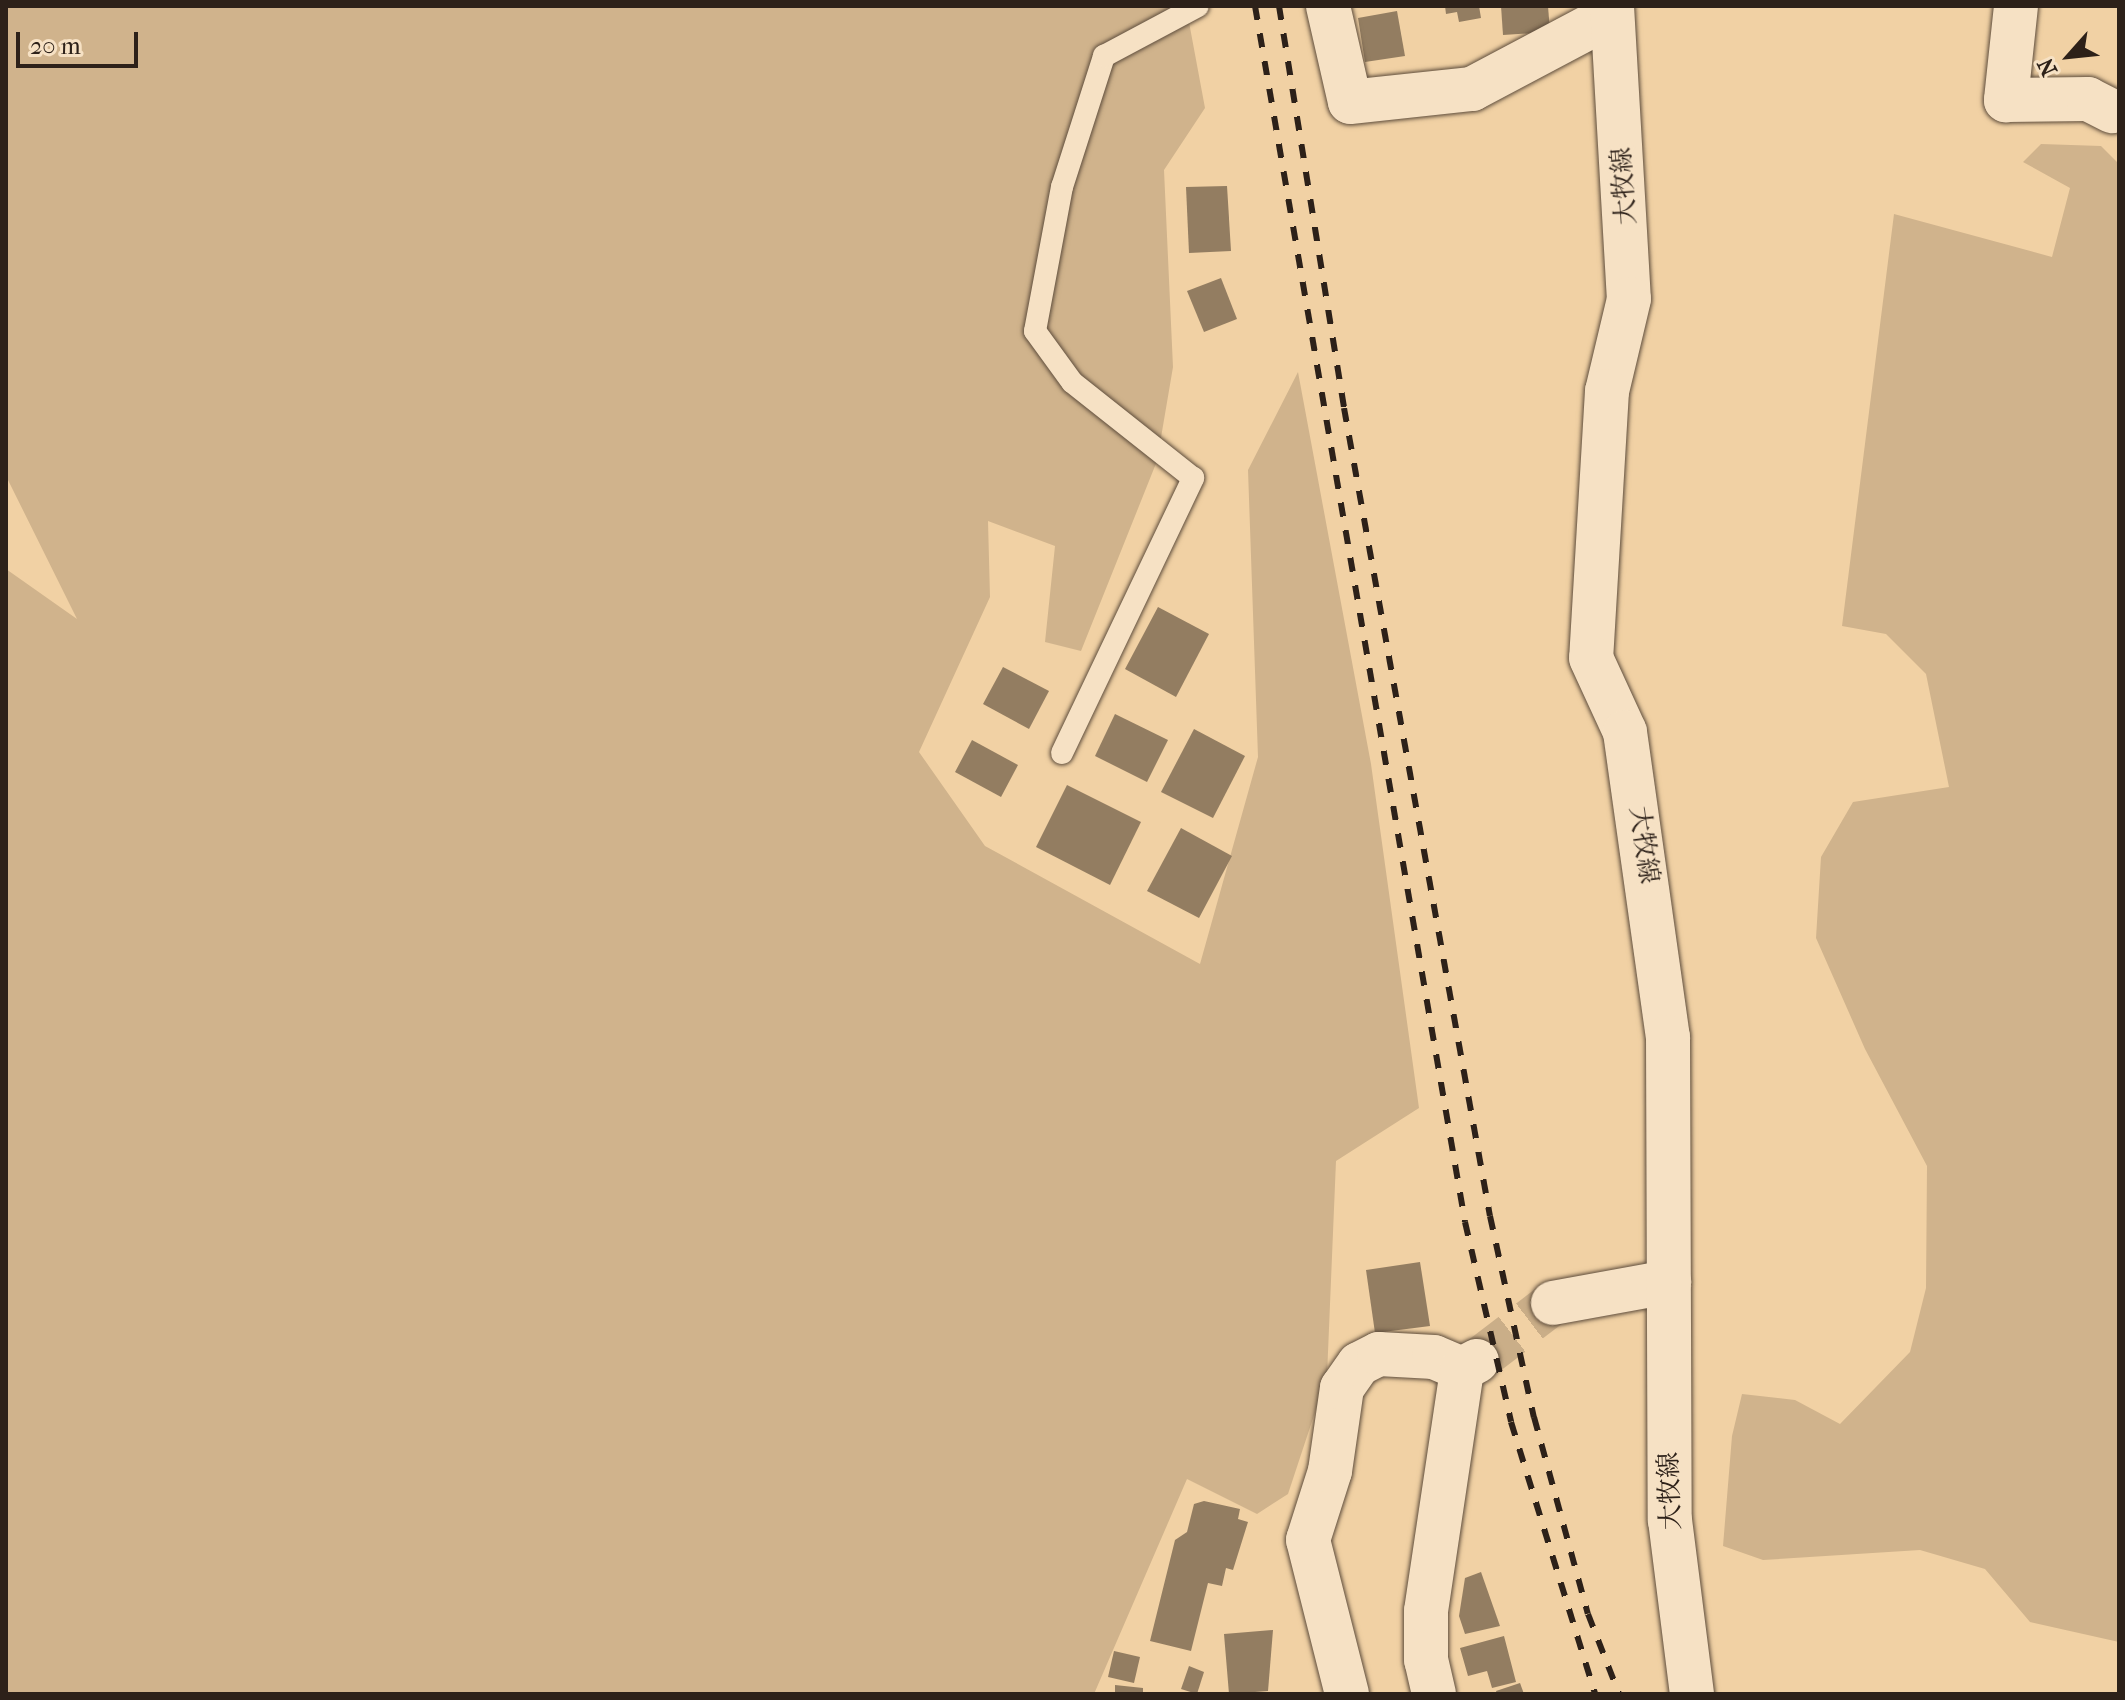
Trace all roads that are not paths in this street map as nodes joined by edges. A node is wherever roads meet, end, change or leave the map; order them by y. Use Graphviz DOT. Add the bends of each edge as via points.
graph roads {
  1 [pos="1198,6"];
  2 [pos="1328,6"];
  3 [pos="2016,6"];
  4 [pos="1612,10"];
  5 [pos="2112,111"];
  6 [pos="1062,753"];
  7 [pos="1669,1282"];
  8 [pos="1553,1303"];
  9 [pos="1347,1694"];
  10 [pos="1434,1694"];
  11 [pos="1692,1694"];
  1 -- 6 [label="lane" via="1104,56 1062,187 1035,331 1072,382 1193,478"];
  2 -- 4 [label="street" via="1350,102 1472,89"];
  3 -- 5 [label="street" via="2006,100 2088,99"];
  4 -- 7 [label="street, 大牧線" via="1629,299 1606,405 1591,658 1625,732 1641,818 1668,1037"];
  7 -- 8 [label="street"];
  7 -- 11 [label="street, 大牧線" via="1670,1520"];
  9 -- 10 [label="street" via="1308,1540 1330,1471 1342,1388 1359,1364 1379,1354 1470,1365 1426,1611 1426,1660"];
}
